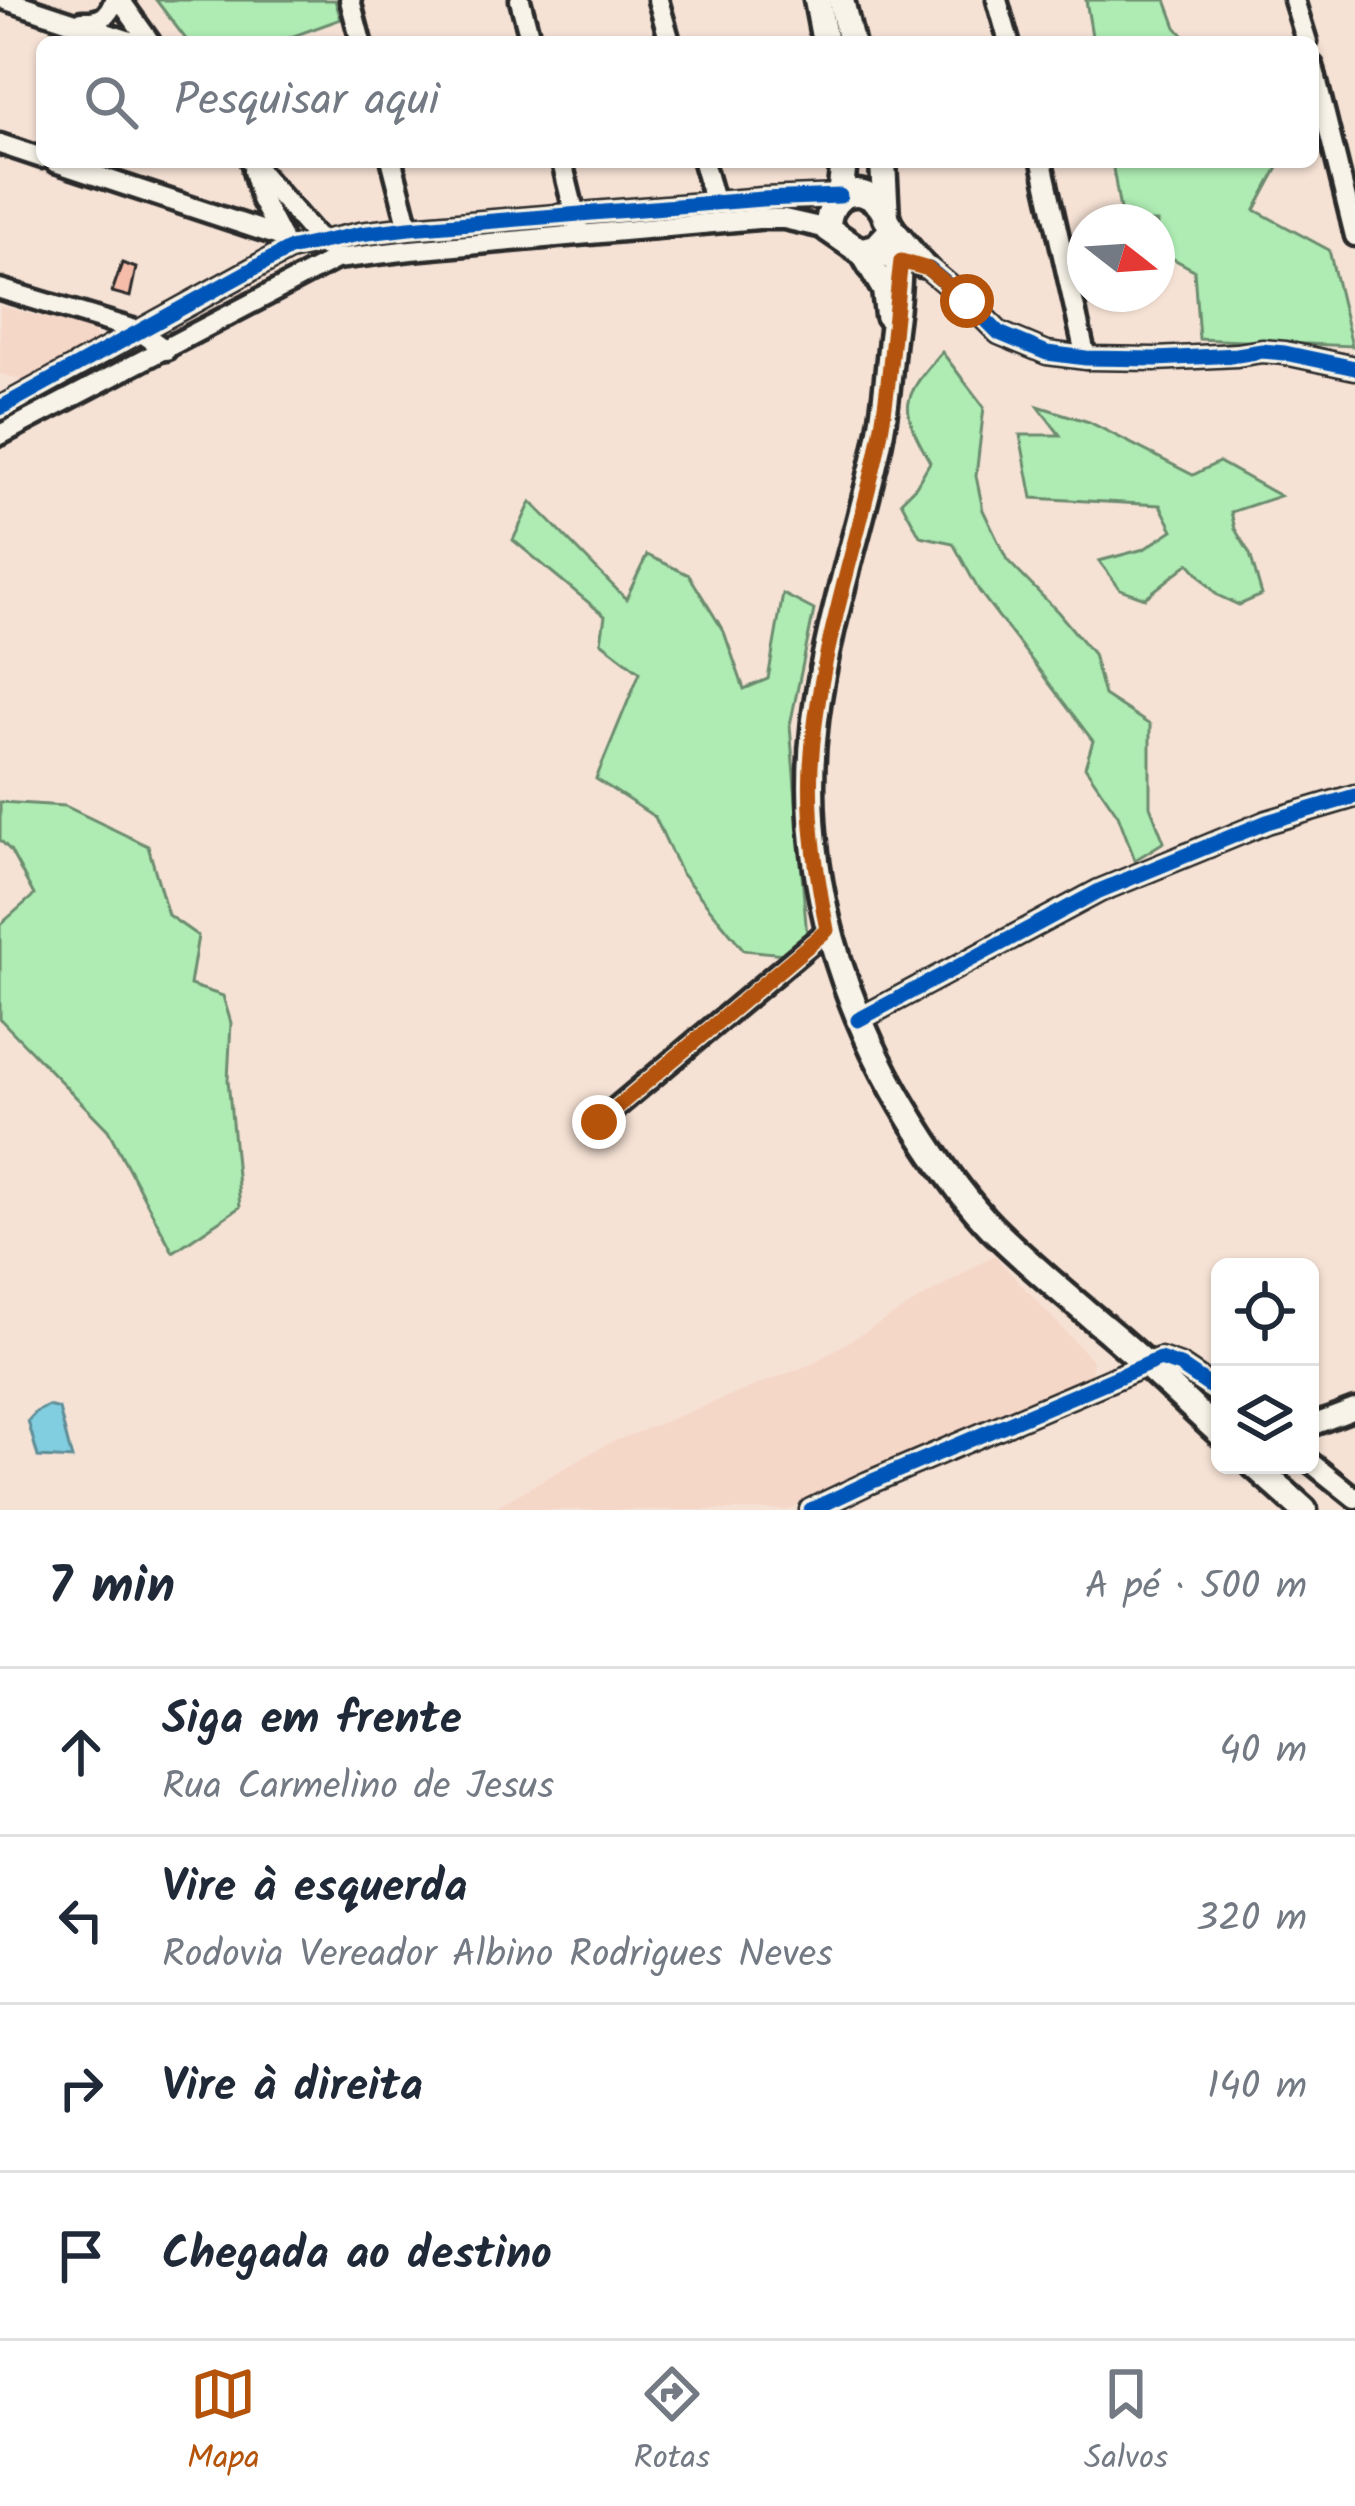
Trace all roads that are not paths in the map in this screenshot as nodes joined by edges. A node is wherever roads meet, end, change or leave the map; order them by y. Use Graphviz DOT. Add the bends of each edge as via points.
graph roads {
  1 [pos="6,0"];
  2 [pos="117,0"];
  3 [pos="350,0"];
  4 [pos="520,0"];
  5 [pos="658,0"];
  6 [pos="817,0"];
  7 [pos="841,0"];
  8 [pos="997,0"];
  9 [pos="1293,0"];
  10 [pos="65,20"];
  11 [pos="114,36"];
  12 [pos="145,36"];
  13 [pos="359,36"];
  14 [pos="529,36"];
  15 [pos="668,36"];
  16 [pos="824,36"];
  17 [pos="850,36"];
  18 [pos="1007,36"];
  19 [pos="1305,36"];
  20 [pos="1319,90"];
  21 [pos="0,145"];
  22 [pos="36,156"];
  23 [pos="74,168"];
  24 [pos="253,168"];
  25 [pos="255,168"];
  26 [pos="394,168"];
  27 [pos="563,168"];
  28 [pos="705,168"];
  29 [pos="843,168"];
  30 [pos="883,168"];
  31 [pos="1043,168"];
  32 [pos="840,196"];
  33 [pos="261,200"];
  34 [pos="715,204"];
  35 [pos="216,214"];
  36 [pos="888,225"];
  37 [pos="577,226"];
  38 [pos="409,228"];
  39 [pos="828,229"];
  40 [pos="1354,229"];
  41 [pos="321,242"];
  42 [pos="284,243"];
  43 [pos="861,251"];
  44 [pos="336,260"];
  45 [pos="901,261"];
  46 [pos="928,269"];
  47 [pos="303,275"];
  48 [pos="0,289"];
  49 [pos="139,331"];
  50 [pos="892,341"];
  51 [pos="166,350"];
  52 [pos="1085,358"];
  53 [pos="1355,368"];
  54 [pos="0,408"];
  55 [pos="0,435"];
  56 [pos="1355,796"];
  57 [pos="827,930"];
  58 [pos="858,1020"];
  59 [pos="599,1122"];
  60 [pos="1146,1364"];
  61 [pos="1211,1388"];
  62 [pos="1355,1409"];
  63 [pos="1319,1423"];
  64 [pos="1211,1425"];
  65 [pos="1319,1469"];
  66 [pos="1265,1474"];
  67 [pos="1355,1498"];
  68 [pos="811,1510"];
  69 [pos="1304,1510"];
  1 -- 10 [label="street"];
  2 -- 10 [label="street" via="100,20"];
  2 -- 12 [label="street"];
  3 -- 13 [label="street"];
  4 -- 14 [label="street"];
  5 -- 15 [label="street"];
  6 -- 16 [label="main road"];
  7 -- 17 [label="main road"];
  8 -- 18 [label="street"];
  9 -- 19 [label="street"];
  10 -- 11 [label="street"];
  20 -- 40 [label="street"];
  21 -- 22 [label="street"];
  23 -- 35 [label="street"];
  24 -- 33 [label="street"];
  25 -- 41 [label="street"];
  26 -- 38 [label="street"];
  27 -- 37 [label="street"];
  28 -- 34 [label="street"];
  29 -- 32 [label="main road"];
  30 -- 36 [label="main road"];
  31 -- 52 [label="street"];
  32 -- 34 [label="street"];
  32 -- 36 [label="main road" via="860,194 883,210"];
  32 -- 39 [label="main road"];
  33 -- 35 [label="street"];
  33 -- 42 [label="street"];
  34 -- 37 [label="street"];
  35 -- 42 [label="street"];
  36 -- 43 [label="main road" via="876,247"];
  36 -- 45 [label="main road"];
  36 -- 46 [label="street"];
  37 -- 38 [label="street"];
  37 -- 39 [label="street" via="784,219"];
  37 -- 44 [label="street"];
  38 -- 41 [label="street"];
  39 -- 43 [label="main road"];
  41 -- 42 [label="street"];
  41 -- 44 [label="street"];
  42 -- 47 [label="street"];
  42 -- 49 [label="street"];
  43 -- 45 [label="street"];
  43 -- 50 [label="main road" via="885,290"];
  44 -- 47 [label="street"];
  45 -- 46 [label="street"];
  45 -- 50 [label="main road"];
  46 -- 52 [label="street" via="999,333"];
  47 -- 51 [label="street"];
  48 -- 49 [label="street"];
  49 -- 51 [label="street"];
  49 -- 54 [label="street"];
  50 -- 57 [label="main road" via="878,448 815,721 811,820"];
  51 -- 55 [label="street"];
  52 -- 53 [label="street" via="1262,351"];
  56 -- 58 [label="street" via="1267,822 1099,891"];
  57 -- 58 [label="main road"];
  57 -- 59 [label="street"];
  58 -- 60 [label="main road" via="900,1103 988,1224"];
  60 -- 61 [label="street" via="1180,1366"];
  60 -- 64 [label="main road"];
  60 -- 68 [label="street"];
  62 -- 63 [label="street"];
  65 -- 67 [label="street"];
  66 -- 69 [label="main road"];
}
